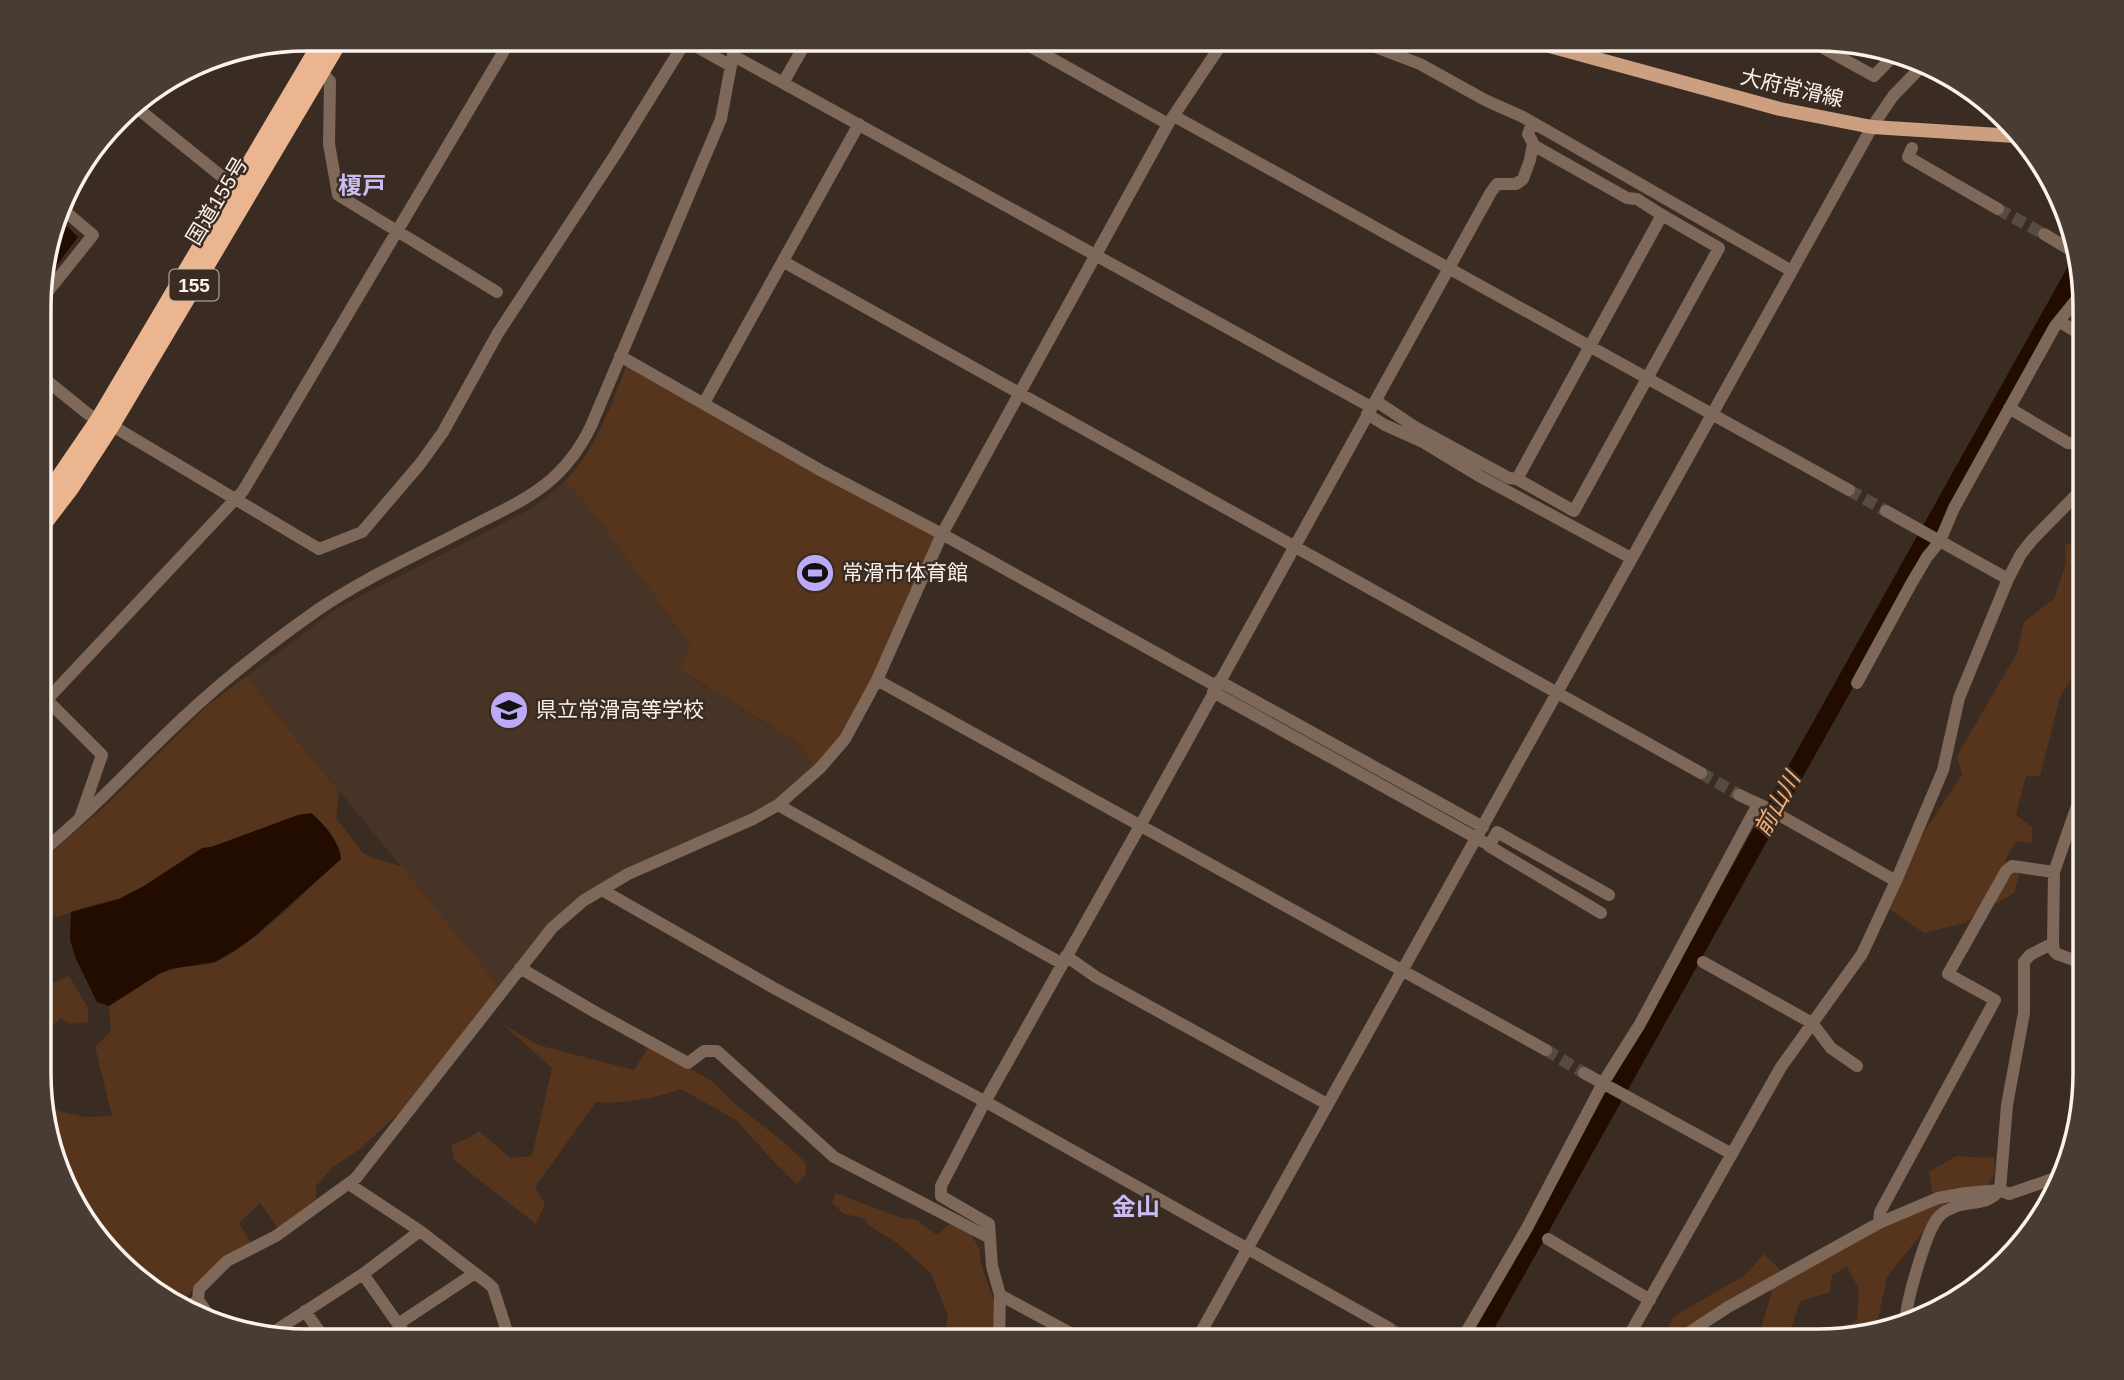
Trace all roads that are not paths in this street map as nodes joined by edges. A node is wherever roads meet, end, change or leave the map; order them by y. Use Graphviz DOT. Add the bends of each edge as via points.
graph roads {
  1 [pos="316,51"];
  2 [pos="332,51"];
  3 [pos="503,51"];
  4 [pos="678,51"];
  5 [pos="711,51"];
  6 [pos="734,51"];
  7 [pos="801,51"];
  8 [pos="1041,51"];
  9 [pos="1216,51"];
  10 [pos="1387,51"];
  11 [pos="1568,51"];
  12 [pos="1583,51"];
  13 [pos="1830,51"];
  14 [pos="1581,55"];
  15 [pos="733,61"];
  16 [pos="1889,61"];
  17 [pos="320,71"];
  18 [pos="1918,71"];
  19 [pos="783,83"];
  20 [pos="141,111"];
  21 [pos="1171,120"];
  22 [pos="1532,123"];
  23 [pos="859,124"];
  24 [pos="1872,127"];
  25 [pos="2008,136"];
  26 [pos="1533,145"];
  27 [pos="1912,148"];
  28 [pos="236,188"];
  29 [pos="1998,209"];
  30 [pos="68,214"];
  31 [pos="1662,215"];
  32 [pos="397,231"];
  33 [pos="2044,234"];
  34 [pos="2066,247"];
  35 [pos="1096,255"];
  36 [pos="783,262"];
  37 [pos="1449,268"];
  38 [pos="1790,270"];
  39 [pos="51,287"];
  40 [pos="497,292"];
  41 [pos="2073,305"];
  42 [pos="2060,322"];
  43 [pos="2073,330"];
  44 [pos="1589,346"];
  45 [pos="620,356"];
  46 [pos="1648,378"];
  47 [pos="51,384"];
  48 [pos="1020,394"];
  49 [pos="704,403"];
  50 [pos="1371,407"];
  51 [pos="2009,408"];
  52 [pos="1711,414"];
  53 [pos="105,423"];
  54 [pos="2073,443"];
  55 [pos="1517,478"];
  56 [pos="1849,490"];
  57 [pos="51,492"];
  58 [pos="2073,498"];
  59 [pos="236,500"];
  60 [pos="1886,511"];
  61 [pos="51,513"];
  62 [pos="942,534"];
  63 [pos="1937,539"];
  64 [pos="1294,548"];
  65 [pos="1631,558"];
  66 [pos="2008,579"];
  67 [pos="877,680"];
  68 [pos="1857,683"];
  69 [pos="1216,686"];
  70 [pos="51,692"];
  71 [pos="1556,693"];
  72 [pos="51,708"];
  73 [pos="1701,773"];
  74 [pos="1739,795"];
  75 [pos="778,805"];
  76 [pos="1761,805"];
  77 [pos="2073,817"];
  78 [pos="80,820"];
  79 [pos="1140,826"];
  80 [pos="1480,833"];
  81 [pos="51,844"];
  82 [pos="1489,845"];
  83 [pos="2054,872"];
  84 [pos="1896,881"];
  85 [pos="602,890"];
  86 [pos="1609,895"];
  87 [pos="1601,913"];
  88 [pos="2053,943"];
  89 [pos="1063,960"];
  90 [pos="2073,960"];
  91 [pos="1703,962"];
  92 [pos="520,968"];
  93 [pos="1402,971"];
  94 [pos="1812,1023"];
  95 [pos="1546,1050"];
  96 [pos="1857,1066"];
  97 [pos="1584,1073"];
  98 [pos="1606,1085"];
  99 [pos="986,1102"];
  100 [pos="1327,1104"];
  101 [pos="1732,1154"];
  102 [pos="2050,1180"];
  103 [pos="349,1184"];
  104 [pos="2000,1190"];
  105 [pos="1879,1223"];
  106 [pos="420,1231"];
  107 [pos="990,1238"];
  108 [pos="1548,1240"];
  109 [pos="1247,1249"];
  110 [pos="363,1273"];
  111 [pos="475,1273"];
  112 [pos="1000,1295"];
  113 [pos="198,1300"];
  114 [pos="1650,1300"];
  115 [pos="194,1303"];
  116 [pos="203,1308"];
  117 [pos="305,1311"];
  118 [pos="1907,1313"];
  119 [pos="398,1325"];
  120 [pos="280,1328"];
  121 [pos="1389,1328"];
  122 [pos="317,1329"];
  123 [pos="401,1329"];
  124 [pos="506,1329"];
  125 [pos="999,1329"];
  126 [pos="1064,1329"];
  127 [pos="1203,1329"];
  128 [pos="1468,1329"];
  129 [pos="1633,1329"];
  130 [pos="1694,1329"];
  1 -- 28 [label="highway, 国道155号 / 155"];
  2 -- 17 [label="highway, 国道155号 / 155"];
  3 -- 32 [label="street"];
  4 -- 59 [label="street" via="498,333 443,432 362,532 318,549"];
  5 -- 15 [label="street"];
  6 -- 15 [label="street"];
  7 -- 19 [label="street"];
  8 -- 21 [label="street"];
  9 -- 21 [label="street"];
  10 -- 22 [label="street"];
  11 -- 14 [label="main road, 大府常滑線"];
  12 -- 14 [label="street"];
  13 -- 16 [label="street" via="1874,76"];
  14 -- 24 [label="main road, 大府常滑線" via="1780,109"];
  15 -- 19 [label="street"];
  15 -- 45 [label="street" via="721,119"];
  17 -- 32 [label="street" via="330,81 329,144 337,193"];
  17 -- 53 [label="highway, 国道155号 / 155"];
  18 -- 24 [label="street"];
  19 -- 23 [label="street"];
  20 -- 28 [label="street"];
  21 -- 35 [label="street"];
  21 -- 37 [label="street"];
  22 -- 26 [label="street" via="1528,134"];
  22 -- 38 [label="street"];
  23 -- 35 [label="street"];
  23 -- 36 [label="street"];
  24 -- 25 [label="main road, 大府常滑線"];
  24 -- 38 [label="street"];
  26 -- 31 [label="street"];
  26 -- 37 [label="street" via="1523,180 1497,184"];
  27 -- 29 [label="street" via="1908,157"];
  28 -- 53 [label="highway, 国道155号 / 155"];
  30 -- 39 [label="street" via="93,235"];
  31 -- 44 [label="street"];
  31 -- 46 [label="street" via="1719,248"];
  32 -- 40 [label="street"];
  32 -- 59 [label="street"];
  33 -- 34 [label="street"];
  35 -- 48 [label="street"];
  35 -- 50 [label="street"];
  36 -- 48 [label="street"];
  36 -- 49 [label="street"];
  37 -- 44 [label="street"];
  37 -- 50 [label="street"];
  38 -- 52 [label="street"];
  41 -- 42 [label="street"];
  42 -- 43 [label="street"];
  42 -- 51 [label="street"];
  44 -- 46 [label="street"];
  44 -- 55 [label="street"];
  45 -- 49 [label="street"];
  45 -- 78 [label="street" via="584,440 552,480 520,503 366,580 320,609 219,685"];
  46 -- 52 [label="street"];
  46 -- 55 [label="street" via="1574,511"];
  47 -- 53 [label="street"];
  48 -- 62 [label="street"];
  48 -- 64 [label="street"];
  49 -- 62 [label="street"];
  50 -- 55 [label="street"];
  50 -- 64 [label="street"];
  50 -- 65 [label="street" via="1385,425"];
  51 -- 54 [label="street"];
  51 -- 63 [label="street"];
  52 -- 56 [label="street"];
  52 -- 65 [label="street"];
  53 -- 57 [label="highway, 国道155号 / 155"];
  53 -- 59 [label="street"];
  53 -- 61 [label="highway, 国道155号 / 155"];
  58 -- 66 [label="street" via="2032,540"];
  59 -- 70 [label="street"];
  60 -- 63 [label="street"];
  62 -- 67 [label="street"];
  62 -- 69 [label="street"];
  63 -- 66 [label="street"];
  63 -- 68 [label="street"];
  64 -- 69 [label="street"];
  64 -- 71 [label="street"];
  65 -- 71 [label="street"];
  66 -- 84 [label="street" via="1959,698 1943,770"];
  67 -- 75 [label="street" via="845,739"];
  67 -- 79 [label="street"];
  69 -- 79 [label="street"];
  69 -- 80 [label="street"];
  71 -- 73 [label="street"];
  71 -- 80 [label="street"];
  72 -- 78 [label="street" via="102,756"];
  74 -- 76 [label="street"];
  75 -- 85 [label="street"];
  75 -- 89 [label="street"];
  76 -- 84 [label="street"];
  76 -- 98 [label="street"];
  77 -- 83 [label="street"];
  78 -- 81 [label="street"];
  79 -- 89 [label="street"];
  79 -- 93 [label="street"];
  80 -- 82 [label="street"];
  80 -- 93 [label="street"];
  82 -- 86 [label="street" via="1497,832"];
  82 -- 87 [label="street"];
  83 -- 88 [label="street"];
  83 -- 105 [label="street" via="2012,866 2006,871 1948,974 1995,1000"];
  84 -- 94 [label="street" via="1862,954"];
  85 -- 92 [label="street" via="551,928"];
  85 -- 99 [label="street" via="772,988"];
  88 -- 90 [label="street" via="2057,954"];
  88 -- 104 [label="street" via="2024,961 2024,1013 2007,1105"];
  89 -- 99 [label="street"];
  89 -- 100 [label="street"];
  91 -- 94 [label="street"];
  92 -- 103 [label="street"];
  92 -- 107 [label="street" via="688,1063 704,1051 717,1051 834,1157"];
  93 -- 95 [label="street"];
  93 -- 100 [label="street"];
  94 -- 96 [label="street" via="1831,1048"];
  94 -- 101 [label="street" via="1781,1067"];
  97 -- 98 [label="street"];
  98 -- 101 [label="street"];
  98 -- 128 [label="street"];
  99 -- 107 [label="street" via="939,1193 988,1222"];
  99 -- 109 [label="street"];
  100 -- 109 [label="street"];
  101 -- 114 [label="street"];
  102 -- 104 [label="street" via="2009,1194"];
  103 -- 106 [label="street"];
  103 -- 113 [label="street" via="276,1236 227,1261 199,1289"];
  104 -- 105 [label="street" via="1938,1198"];
  104 -- 118 [label="street" via="1992,1199 1952,1207 1937,1218"];
  105 -- 130 [label="street"];
  106 -- 110 [label="street"];
  106 -- 111 [label="street"];
  107 -- 112 [label="street"];
  108 -- 114 [label="street"];
  109 -- 121 [label="street"];
  109 -- 127 [label="street"];
  110 -- 117 [label="street"];
  110 -- 119 [label="street"];
  111 -- 119 [label="street"];
  111 -- 124 [label="street" via="493,1288"];
  112 -- 125 [label="street"];
  112 -- 126 [label="street"];
  113 -- 115 [label="street"];
  113 -- 116 [label="street"];
  114 -- 129 [label="street"];
  117 -- 120 [label="street"];
  117 -- 122 [label="street"];
  119 -- 123 [label="street"];
}
